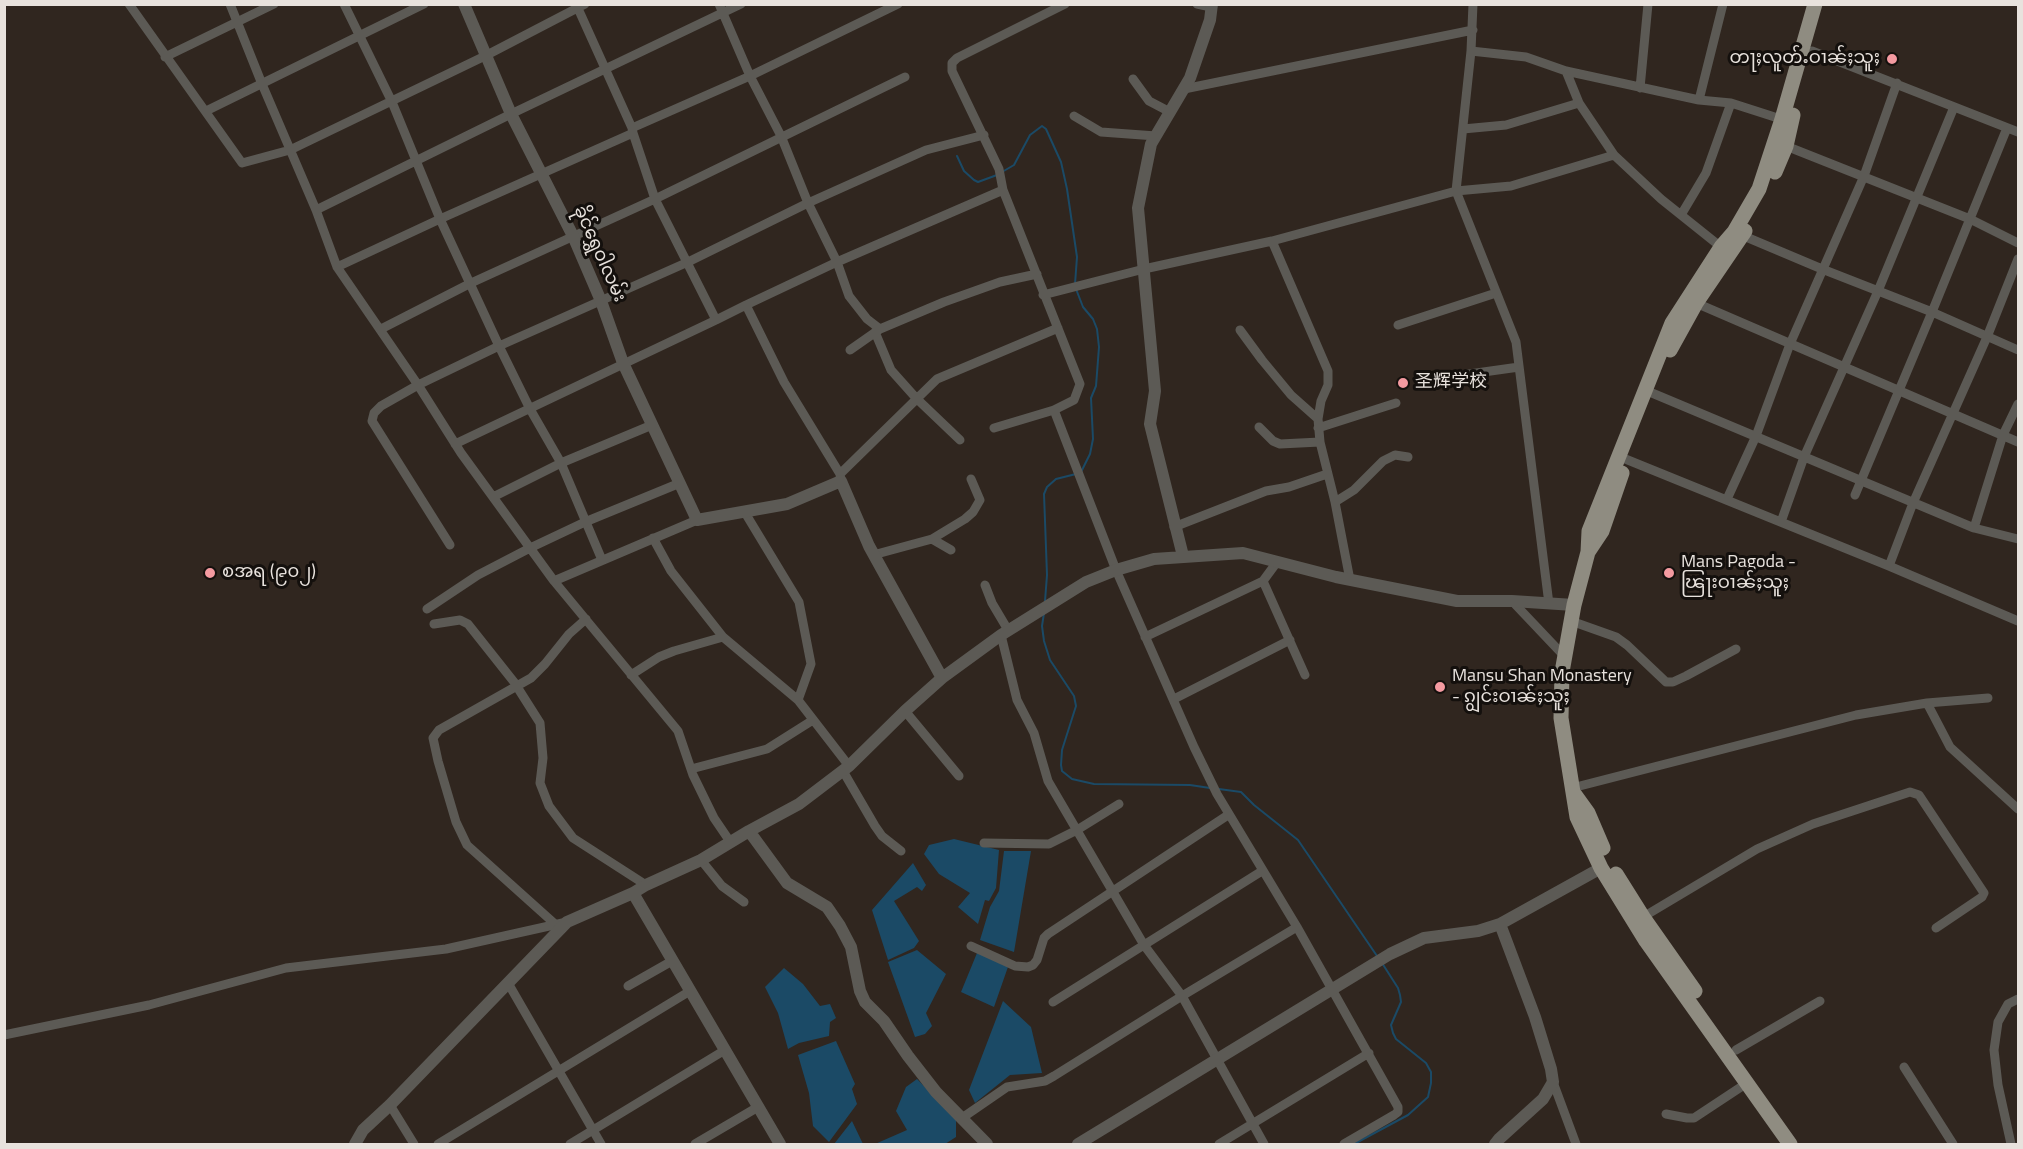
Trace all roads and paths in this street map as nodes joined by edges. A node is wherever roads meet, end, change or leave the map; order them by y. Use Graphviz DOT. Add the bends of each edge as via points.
graph roads {
  1 [pos="129,4"];
  2 [pos="230,4"];
  3 [pos="274,4"];
  4 [pos="344,4"];
  5 [pos="424,4"];
  6 [pos="464,4"];
  7 [pos="741,4"];
  8 [pos="898,4"];
  9 [pos="1065,4"];
  10 [pos="1197,4"];
  11 [pos="1473,4"];
  12 [pos="1648,4"];
  13 [pos="1723,4"];
  14 [pos="1815,4"];
  15 [pos="1823,5"];
  16 [pos="579,6"];
  17 [pos="1211,6"];
  18 [pos="721,9"];
  19 [pos="237,22"];
  20 [pos="1473,30"];
  21 [pos="360,36"];
  22 [pos="1471,51"];
  23 [pos="1812,51"];
  24 [pos="485,56"];
  25 [pos="165,57"];
  26 [pos="606,70"];
  27 [pos="1566,70"];
  28 [pos="750,76"];
  29 [pos="905,77"];
  30 [pos="1133,79"];
  31 [pos="1897,83"];
  32 [pos="262,84"];
  33 [pos="1640,88"];
  34 [pos="1184,89"];
  35 [pos="1699,100"];
  36 [pos="392,102"];
  37 [pos="1579,103"];
  38 [pos="1731,103"];
  39 [pos="1954,107"];
  40 [pos="206,111"];
  41 [pos="1170,112"];
  42 [pos="511,114"];
  43 [pos="1074,116"];
  44 [pos="1787,120"];
  45 [pos="2007,128"];
  46 [pos="1463,129"];
  47 [pos="632,130"];
  48 [pos="2019,132"];
  49 [pos="984,135"];
  50 [pos="782,136"];
  51 [pos="1156,136"];
  52 [pos="1785,146"];
  53 [pos="290,150"];
  54 [pos="1614,155"];
  55 [pos="416,160"];
  56 [pos="542,175"];
  57 [pos="1864,176"];
  58 [pos="1003,190"];
  59 [pos="1456,191"];
  60 [pos="1916,197"];
  61 [pos="655,199"];
  62 [pos="808,202"];
  63 [pos="316,210"];
  64 [pos="1682,215"];
  65 [pos="440,219"];
  66 [pos="1970,219"];
  67 [pos="1739,233"];
  68 [pos="573,236"];
  69 [pos="1272,241"];
  70 [pos="2019,243"];
  71 [pos="1721,247"];
  72 [pos="2019,259"];
  73 [pos="688,262"];
  74 [pos="837,262"];
  75 [pos="337,267"];
  76 [pos="1144,269"];
  77 [pos="1822,269"];
  78 [pos="1037,274"];
  79 [pos="471,283"];
  80 [pos="1878,291"];
  81 [pos="1496,293"];
  82 [pos="1043,295"];
  83 [pos="600,301"];
  84 [pos="1696,303"];
  85 [pos="746,305"];
  86 [pos="1932,312"];
  87 [pos="716,320"];
  88 [pos="1398,325"];
  89 [pos="1058,328"];
  90 [pos="381,329"];
  91 [pos="1240,330"];
  92 [pos="877,331"];
  93 [pos="1987,337"];
  94 [pos="1790,344"];
  95 [pos="499,346"];
  96 [pos="850,350"];
  97 [pos="2019,350"];
  98 [pos="623,363"];
  99 [pos="1519,367"];
  100 [pos="1845,367"];
  101 [pos="1448,377"];
  102 [pos="418,385"];
  103 [pos="1898,390"];
  104 [pos="1652,393"];
  105 [pos="916,398"];
  106 [pos="1396,402"];
  107 [pos="2019,404"];
  108 [pos="530,409"];
  109 [pos="1054,410"];
  110 [pos="1953,412"];
  111 [pos="1318,423"];
  112 [pos="652,424"];
  113 [pos="1259,427"];
  114 [pos="994,428"];
  115 [pos="2003,435"];
  116 [pos="1756,436"];
  117 [pos="960,440"];
  118 [pos="1320,442"];
  119 [pos="2019,442"];
  120 [pos="455,444"];
  121 [pos="1408,457"];
  122 [pos="1622,457"];
  123 [pos="1804,457"];
  124 [pos="561,463"];
  125 [pos="1327,474"];
  126 [pos="841,478"];
  127 [pos="971,478"];
  128 [pos="1862,482"];
  129 [pos="680,483"];
  130 [pos="1855,495"];
  131 [pos="493,497"];
  132 [pos="1727,499"];
  133 [pos="1335,502"];
  134 [pos="1913,503"];
  135 [pos="744,511"];
  136 [pos="697,520"];
  137 [pos="585,522"];
  138 [pos="1781,522"];
  139 [pos="1174,527"];
  140 [pos="1974,528"];
  141 [pos="652,538"];
  142 [pos="932,539"];
  143 [pos="2019,539"];
  144 [pos="450,545"];
  145 [pos="530,548"];
  146 [pos="951,550"];
  147 [pos="873,555"];
  148 [pos="1183,556"];
  149 [pos="602,560"];
  150 [pos="1277,562"];
  151 [pos="1889,566"];
  152 [pos="1116,570"];
  153 [pos="554,580"];
  154 [pos="1350,580"];
  155 [pos="1263,581"];
  156 [pos="985,585"];
  157 [pos="1512,601"];
  158 [pos="1549,604"];
  159 [pos="1574,605"];
  160 [pos="427,609"];
  161 [pos="586,619"];
  162 [pos="1572,621"];
  163 [pos="2019,621"];
  164 [pos="434,624"];
  165 [pos="1004,633"];
  166 [pos="1145,637"];
  167 [pos="723,638"];
  168 [pos="1290,640"];
  169 [pos="1736,648"];
  170 [pos="1566,658"];
  171 [pos="631,675"];
  172 [pos="1305,675"];
  173 [pos="942,678"];
  174 [pos="516,686"];
  175 [pos="1988,698"];
  176 [pos="1174,699"];
  177 [pos="798,700"];
  178 [pos="1927,703"];
  179 [pos="905,711"];
  180 [pos="813,720"];
  181 [pos="691,769"];
  182 [pos="846,769"];
  183 [pos="959,776"];
  184 [pos="1573,790"];
  185 [pos="1119,804"];
  186 [pos="2019,810"];
  187 [pos="1228,815"];
  188 [pos="1077,830"];
  189 [pos="749,831"];
  190 [pos="731,843"];
  191 [pos="984,843"];
  192 [pos="901,851"];
  193 [pos="701,860"];
  194 [pos="1601,868"];
  195 [pos="1262,871"];
  196 [pos="646,885"];
  197 [pos="1113,891"];
  198 [pos="633,893"];
  199 [pos="744,902"];
  200 [pos="1642,916"];
  201 [pos="561,923"];
  202 [pos="1500,924"];
  203 [pos="1298,927"];
  204 [pos="1936,928"];
  205 [pos="1144,945"];
  206 [pos="971,946"];
  207 [pos="672,961"];
  208 [pos="508,983"];
  209 [pos="628,986"];
  210 [pos="1331,988"];
  211 [pos="690,991"];
  212 [pos="1182,996"];
  213 [pos="2019,999"];
  214 [pos="1053,1002"];
  215 [pos="1820,1002"];
  216 [pos="4,1035"];
  217 [pos="725,1050"];
  218 [pos="1736,1050"];
  219 [pos="1369,1053"];
  220 [pos="1218,1058"];
  221 [pos="1904,1068"];
  222 [pos="558,1070"];
  223 [pos="1553,1082"];
  224 [pos="1748,1083"];
  225 [pos="390,1105"];
  226 [pos="758,1107"];
  227 [pos="1666,1114"];
  228 [pos="962,1118"];
  229 [pos="1251,1124"];
  230 [pos="593,1131"];
  231 [pos="355,1144"];
  232 [pos="414,1144"];
  233 [pos="438,1144"];
  234 [pos="570,1144"];
  235 [pos="601,1144"];
  236 [pos="695,1144"];
  237 [pos="780,1144"];
  238 [pos="987,1144"];
  239 [pos="1078,1144"];
  240 [pos="1219,1144"];
  241 [pos="1264,1144"];
  242 [pos="1344,1144"];
  243 [pos="1495,1144"];
  244 [pos="1576,1144"];
  245 [pos="1790,1144"];
  246 [pos="1800,1144"];
  247 [pos="1953,1144"];
  248 [pos="2011,1144"];
  1 -- 25 [label="street"];
  2 -- 19 [label="street"];
  3 -- 19 [label="street"];
  4 -- 21 [label="street"];
  5 -- 21 [label="street"];
  6 -- 24 [label="street, ခိုင်ရွှေဝါလမ်း"];
  7 -- 18 [label="street"];
  8 -- 28 [label="street"];
  9 -- 49 [label="street" via="952,63 952,71"];
  10 -- 17 [label="street"];
  11 -- 20 [label="street"];
  12 -- 33 [label="street"];
  13 -- 35 [label="street"];
  14 -- 44 [label="main road"];
  15 -- 23 [label="main road"];
  16 -- 24 [label="street"];
  16 -- 26 [label="street"];
  17 -- 34 [label="street" via="1210,20"];
  18 -- 26 [label="street"];
  18 -- 28 [label="street"];
  19 -- 25 [label="street"];
  19 -- 32 [label="street"];
  20 -- 22 [label="street"];
  20 -- 34 [label="street"];
  21 -- 32 [label="street"];
  21 -- 36 [label="street"];
  22 -- 27 [label="street" via="1526,57"];
  22 -- 46 [label="street"];
  23 -- 31 [label="street"];
  23 -- 44 [label="main road"];
  24 -- 36 [label="street"];
  24 -- 42 [label="street, ခိုင်ရွှေဝါလမ်း"];
  25 -- 40 [label="street"];
  26 -- 42 [label="street"];
  26 -- 47 [label="street"];
  27 -- 33 [label="street"];
  27 -- 37 [label="street"];
  28 -- 47 [label="street"];
  28 -- 50 [label="street"];
  29 -- 50 [label="street"];
  30 -- 41 [label="street" via="1149,101"];
  31 -- 39 [label="street"];
  31 -- 57 [label="street"];
  32 -- 40 [label="street"];
  32 -- 53 [label="street"];
  33 -- 35 [label="street"];
  34 -- 41 [label="street"];
  35 -- 38 [label="street"];
  36 -- 53 [label="street"];
  36 -- 55 [label="street"];
  37 -- 46 [label="street" via="1506,125"];
  37 -- 54 [label="street"];
  38 -- 44 [label="street"];
  38 -- 64 [label="street" via="1706,173"];
  39 -- 45 [label="street"];
  39 -- 60 [label="street"];
  40 -- 53 [label="street" via="242,163"];
  41 -- 51 [label="street"];
  42 -- 55 [label="street"];
  42 -- 56 [label="street, ခိုင်ရွှေဝါလမ်း"];
  43 -- 51 [label="street" via="1101,132"];
  44 -- 52 [label="main road"];
  44 -- 67 [label="main road"];
  45 -- 48 [label="street"];
  45 -- 66 [label="street"];
  46 -- 59 [label="street"];
  47 -- 56 [label="street"];
  47 -- 61 [label="street"];
  49 -- 58 [label="street"];
  49 -- 62 [label="street" via="926,150"];
  50 -- 61 [label="street"];
  50 -- 62 [label="street"];
  51 -- 76 [label="street" via="1138,208"];
  52 -- 57 [label="street"];
  52 -- 67 [label="main road" via="1766,193"];
  53 -- 63 [label="street"];
  54 -- 59 [label="street" via="1511,186"];
  54 -- 64 [label="street"];
  55 -- 63 [label="street"];
  55 -- 65 [label="street"];
  56 -- 65 [label="street"];
  56 -- 68 [label="street, ခိုင်ရွှေဝါလမ်း"];
  57 -- 60 [label="street"];
  57 -- 77 [label="street"];
  58 -- 74 [label="street"];
  58 -- 78 [label="street"];
  59 -- 69 [label="street"];
  59 -- 81 [label="street"];
  60 -- 66 [label="street"];
  60 -- 80 [label="street"];
  61 -- 68 [label="street"];
  61 -- 73 [label="street"];
  62 -- 73 [label="street"];
  62 -- 74 [label="street"];
  63 -- 75 [label="street"];
  64 -- 71 [label="street"];
  65 -- 75 [label="street"];
  65 -- 79 [label="street"];
  66 -- 70 [label="street"];
  66 -- 86 [label="street"];
  67 -- 71 [label="main road"];
  67 -- 77 [label="street"];
  67 -- 84 [label="main road"];
  68 -- 79 [label="street"];
  68 -- 83 [label="street, ခိုင်ရွှေဝါလမ်း"];
  69 -- 76 [label="street"];
  69 -- 111 [label="street" via="1328,370"];
  71 -- 122 [label="main road" via="1672,323"];
  72 -- 93 [label="street"];
  73 -- 83 [label="street"];
  73 -- 87 [label="street"];
  74 -- 85 [label="street"];
  74 -- 92 [label="street" via="849,296"];
  75 -- 90 [label="street"];
  76 -- 82 [label="street"];
  76 -- 139 [label="street" via="1155,391 1150,424"];
  77 -- 80 [label="street"];
  77 -- 94 [label="street"];
  78 -- 82 [label="street"];
  78 -- 92 [label="street" via="1000,282"];
  79 -- 90 [label="street"];
  79 -- 95 [label="street"];
  80 -- 86 [label="street"];
  80 -- 100 [label="street"];
  81 -- 88 [label="street"];
  81 -- 99 [label="street" via="1516,342"];
  82 -- 89 [label="street"];
  83 -- 95 [label="street"];
  83 -- 98 [label="street, ခိုင်ရွှေဝါလမ်း"];
  84 -- 94 [label="street"];
  84 -- 104 [label="main road"];
  85 -- 87 [label="street"];
  85 -- 126 [label="street" via="784,382"];
  86 -- 93 [label="street"];
  86 -- 103 [label="street"];
  87 -- 98 [label="street"];
  89 -- 105 [label="street" via="937,379"];
  89 -- 109 [label="street" via="1080,384 1074,400"];
  90 -- 102 [label="street"];
  91 -- 111 [label="street"];
  92 -- 96 [label="street"];
  92 -- 105 [label="street" via="891,370"];
  93 -- 97 [label="street"];
  93 -- 110 [label="street"];
  94 -- 100 [label="street"];
  94 -- 116 [label="street"];
  95 -- 102 [label="street"];
  95 -- 108 [label="street"];
  98 -- 108 [label="street"];
  98 -- 112 [label="street, ခိုင်ရွှေဝါလမ်း"];
  99 -- 101 [label="street"];
  99 -- 158 [label="street"];
  100 -- 103 [label="street"];
  100 -- 123 [label="street"];
  102 -- 120 [label="street"];
  102 -- 144 [label="street" via="381,406 372,421"];
  103 -- 110 [label="street"];
  103 -- 128 [label="street"];
  104 -- 116 [label="street"];
  104 -- 122 [label="main road"];
  105 -- 117 [label="street"];
  105 -- 126 [label="street"];
  106 -- 111 [label="street"];
  107 -- 115 [label="street"];
  108 -- 120 [label="street"];
  108 -- 124 [label="street"];
  109 -- 114 [label="street"];
  109 -- 152 [label="street"];
  110 -- 115 [label="street"];
  110 -- 134 [label="street"];
  111 -- 118 [label="street"];
  112 -- 124 [label="street"];
  112 -- 129 [label="street, ခိုင်ရွှေဝါလမ်း"];
  113 -- 118 [label="street" via="1280,444"];
  115 -- 119 [label="street"];
  115 -- 140 [label="street"];
  116 -- 123 [label="street"];
  116 -- 132 [label="street"];
  118 -- 125 [label="street"];
  120 -- 131 [label="street"];
  121 -- 133 [label="street" via="1395,455 1383,460 1354,490"];
  122 -- 132 [label="street"];
  122 -- 159 [label="main road" via="1589,531 1588,552"];
  123 -- 128 [label="street"];
  123 -- 138 [label="street"];
  124 -- 131 [label="street"];
  124 -- 137 [label="street"];
  125 -- 133 [label="street"];
  125 -- 139 [label="street" via="1257,495"];
  126 -- 135 [label="street" via="787,504"];
  126 -- 147 [label="street"];
  127 -- 142 [label="street" via="980,500 978,505 965,519"];
  128 -- 130 [label="street"];
  128 -- 134 [label="street"];
  129 -- 136 [label="street, ခိုင်ရွှေဝါလမ်း"];
  129 -- 137 [label="street"];
  131 -- 145 [label="street"];
  132 -- 138 [label="street"];
  133 -- 154 [label="street"];
  134 -- 140 [label="street"];
  134 -- 151 [label="street"];
  135 -- 136 [label="street"];
  135 -- 177 [label="street" via="800,602 811,664"];
  136 -- 141 [label="street"];
  137 -- 145 [label="street"];
  137 -- 149 [label="street"];
  138 -- 151 [label="street"];
  139 -- 148 [label="street"];
  140 -- 143 [label="street"];
  141 -- 149 [label="street"];
  141 -- 167 [label="street" via="671,571"];
  142 -- 146 [label="street"];
  142 -- 147 [label="street"];
  145 -- 153 [label="street"];
  145 -- 160 [label="street" via="478,575"];
  147 -- 173 [label="street"];
  148 -- 150 [label="street" via="1243,553"];
  148 -- 152 [label="street"];
  149 -- 153 [label="street"];
  150 -- 154 [label="street"];
  150 -- 155 [label="street"];
  151 -- 163 [label="street"];
  152 -- 165 [label="street" via="1086,582"];
  152 -- 166 [label="street"];
  153 -- 161 [label="street"];
  154 -- 157 [label="street" via="1457,601"];
  155 -- 166 [label="street"];
  155 -- 168 [label="street"];
  156 -- 165 [label="street"];
  157 -- 158 [label="street"];
  157 -- 170 [label="street"];
  158 -- 159 [label="street"];
  159 -- 162 [label="main road"];
  161 -- 171 [label="street"];
  161 -- 174 [label="street" via="531,678"];
  162 -- 169 [label="street" via="1616,637 1666,682 1686,676"];
  162 -- 170 [label="main road"];
  164 -- 174 [label="street" via="460,620 468,624"];
  165 -- 173 [label="street"];
  165 -- 188 [label="street" via="1017,700 1034,733 1048,781"];
  166 -- 176 [label="street"];
  167 -- 171 [label="street" via="659,657"];
  167 -- 177 [label="street"];
  168 -- 172 [label="street"];
  168 -- 176 [label="street"];
  170 -- 184 [label="main road" via="1561,718"];
  171 -- 181 [label="street" via="678,731"];
  173 -- 179 [label="street"];
  174 -- 196 [label="street" via="540,723 540,783 549,807 573,838"];
  174 -- 201 [label="street" via="439,730 433,738 456,822 467,845"];
  175 -- 178 [label="street"];
  176 -- 187 [label="street"];
  177 -- 180 [label="street"];
  178 -- 184 [label="street" via="1856,715"];
  178 -- 186 [label="street" via="1950,747"];
  179 -- 182 [label="street"];
  179 -- 183 [label="street"];
  180 -- 181 [label="street" via="767,749"];
  180 -- 182 [label="street"];
  181 -- 190 [label="street" via="714,819"];
  182 -- 189 [label="street" via="799,804"];
  182 -- 192 [label="street" via="874,826"];
  184 -- 194 [label="main road" via="1577,817"];
  184 -- 200 [label="main road" via="1588,813 1610,864"];
  185 -- 188 [label="street"];
  187 -- 195 [label="street"];
  187 -- 197 [label="street"];
  188 -- 191 [label="street" via="1049,844"];
  188 -- 197 [label="street"];
  189 -- 190 [label="street"];
  189 -- 228 [label="street" via="787,883 827,907 851,947 865,1002 884,1021 936,1092"];
  190 -- 193 [label="street"];
  193 -- 196 [label="street"];
  193 -- 199 [label="street" via="722,886"];
  194 -- 202 [label="street"];
  194 -- 224 [label="main road" via="1646,941"];
  195 -- 203 [label="street"];
  195 -- 205 [label="street"];
  196 -- 198 [label="street"];
  197 -- 205 [label="street"];
  197 -- 206 [label="street" via="1047,934 1038,960 1028,968"];
  198 -- 201 [label="street"];
  198 -- 207 [label="street"];
  200 -- 204 [label="street" via="1757,849 1813,824 1910,792 1919,795 1984,893"];
  200 -- 218 [label="main road"];
  201 -- 208 [label="street"];
  201 -- 216 [label="street" via="446,949 286,968 149,1005"];
  202 -- 210 [label="street" via="1424,938"];
  202 -- 223 [label="street" via="1535,1017"];
  203 -- 210 [label="street"];
  203 -- 212 [label="street"];
  205 -- 212 [label="street"];
  205 -- 214 [label="street"];
  207 -- 209 [label="street"];
  207 -- 211 [label="street"];
  208 -- 222 [label="street"];
  208 -- 225 [label="street"];
  210 -- 219 [label="street"];
  210 -- 220 [label="street"];
  211 -- 217 [label="street"];
  211 -- 222 [label="street"];
  212 -- 220 [label="street"];
  212 -- 228 [label="street" via="1045,1081 1007,1087"];
  213 -- 248 [label="street" via="2008,1004 1998,1022 1994,1050"];
  215 -- 218 [label="street"];
  217 -- 226 [label="street"];
  217 -- 230 [label="street"];
  218 -- 246 [label="main road"];
  219 -- 229 [label="street"];
  219 -- 242 [label="street" via="1398,1112"];
  220 -- 229 [label="street"];
  220 -- 239 [label="street"];
  221 -- 247 [label="street"];
  222 -- 230 [label="street"];
  222 -- 233 [label="street"];
  223 -- 243 [label="street" via="1543,1099"];
  223 -- 244 [label="street"];
  224 -- 227 [label="street" via="1694,1118"];
  224 -- 245 [label="main road"];
  225 -- 231 [label="street" via="363,1130"];
  225 -- 232 [label="street"];
  226 -- 236 [label="street"];
  226 -- 237 [label="street"];
  228 -- 238 [label="street"];
  229 -- 240 [label="street"];
  229 -- 241 [label="street"];
  230 -- 234 [label="street"];
  230 -- 235 [label="street"];
}
